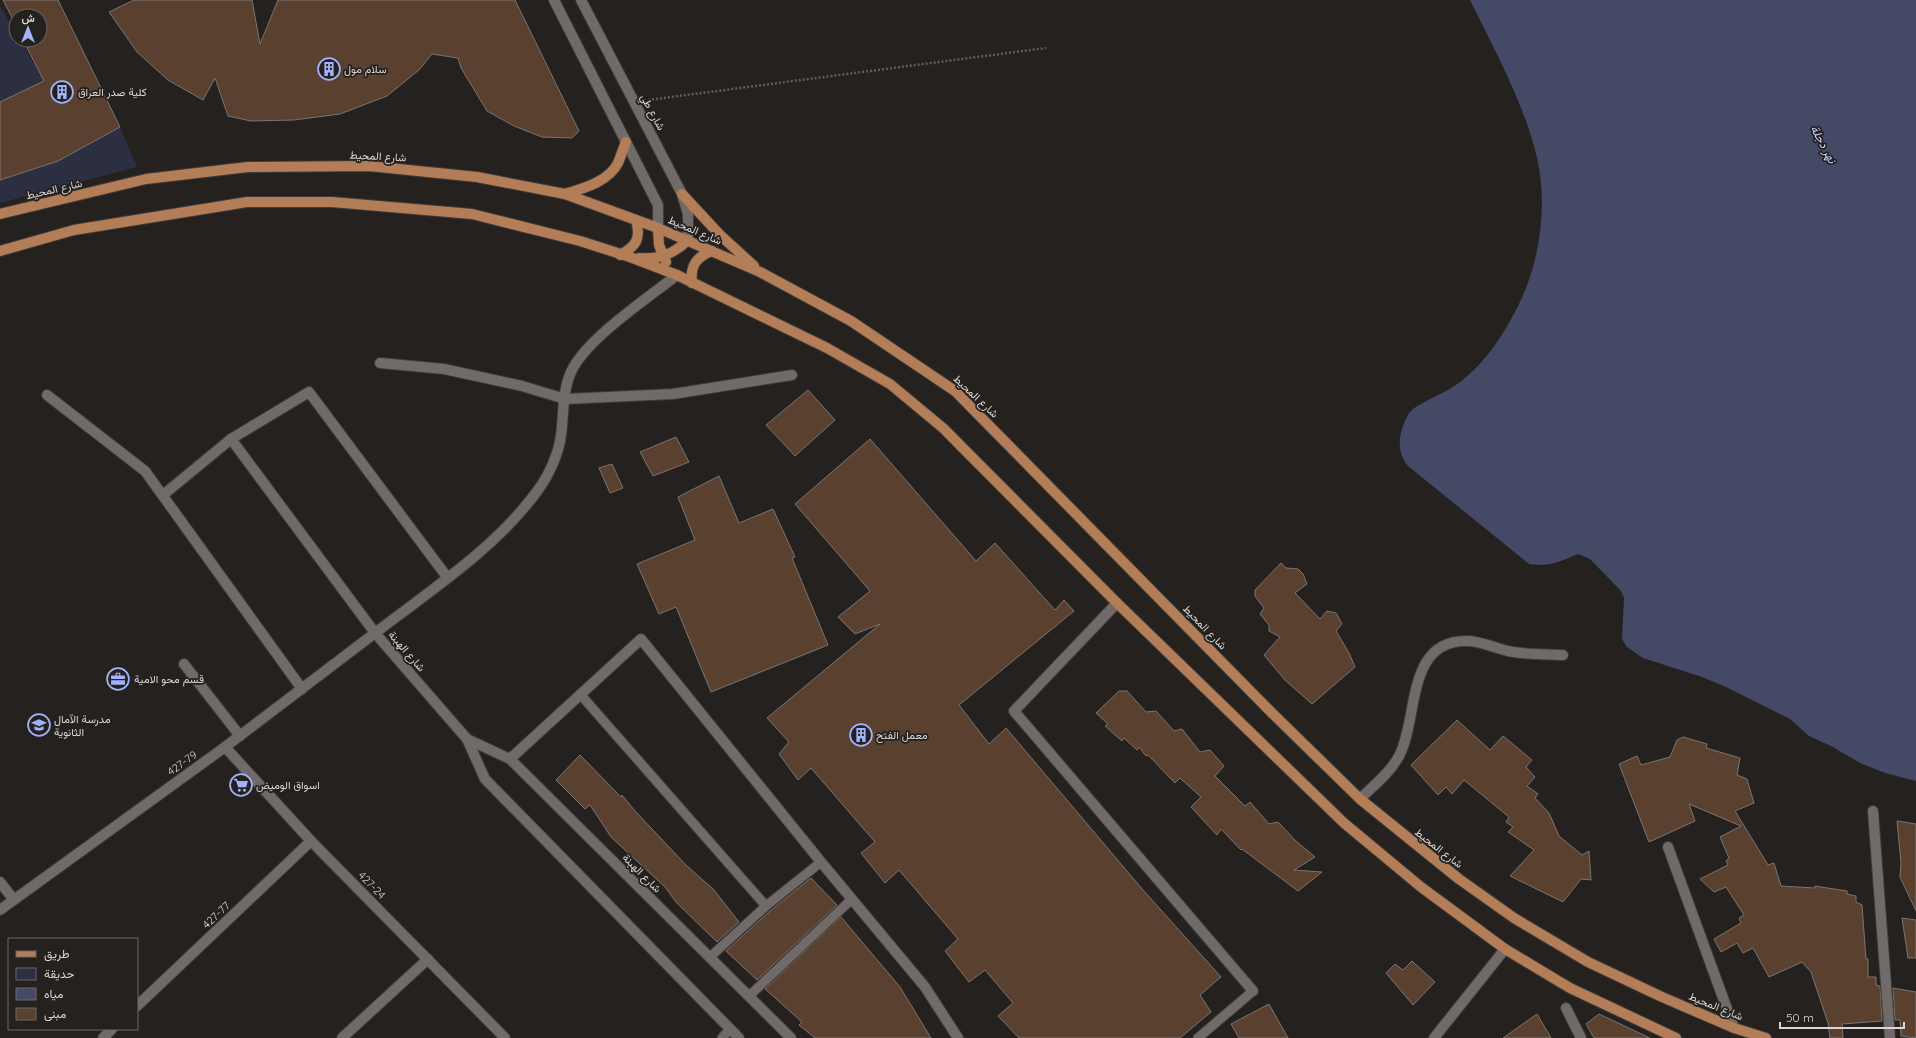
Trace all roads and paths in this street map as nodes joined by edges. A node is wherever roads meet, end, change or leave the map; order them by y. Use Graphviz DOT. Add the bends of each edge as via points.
graph roads {
  1 [pos="554,0"];
  2 [pos="580,0"];
  3 [pos="1046,48"];
  4 [pos="634,102"];
  5 [pos="626,142"];
  6 [pos="565,194"];
  7 [pos="682,194"];
  8 [pos="0,214"];
  9 [pos="636,220"];
  10 [pos="658,228"];
  11 [pos="688,240"];
  12 [pos="0,251"];
  13 [pos="712,251"];
  14 [pos="625,256"];
  15 [pos="663,256"];
  16 [pos="760,272"];
  17 [pos="677,275"];
  18 [pos="692,283"];
  19 [pos="380,363"];
  20 [pos="792,375"];
  21 [pos="47,395"];
  22 [pos="564,399"];
  23 [pos="231,439"];
  24 [pos="163,495"];
  25 [pos="447,577"];
  26 [pos="1117,603"];
  27 [pos="375,633"];
  28 [pos="1563,655"];
  29 [pos="184,664"];
  30 [pos="302,689"];
  31 [pos="580,694"];
  32 [pos="240,736"];
  33 [pos="467,739"];
  34 [pos="225,747"];
  35 [pos="510,759"];
  36 [pos="1360,799"];
  37 [pos="1873,811"];
  38 [pos="312,841"];
  39 [pos="1668,847"];
  40 [pos="821,862"];
  41 [pos="0,882"];
  42 [pos="852,899"];
  43 [pos="14,900"];
  44 [pos="766,906"];
  45 [pos="0,909"];
  46 [pos="1505,949"];
  47 [pos="710,958"];
  48 [pos="428,959"];
  49 [pos="1253,991"];
  50 [pos="749,996"];
  51 [pos="138,1005"];
  52 [pos="1566,1008"];
  53 [pos="1734,1028"];
  54 [pos="730,1029"];
  55 [pos="111,1030"];
  56 [pos="103,1038"];
  57 [pos="342,1038"];
  58 [pos="505,1038"];
  59 [pos="722,1038"];
  60 [pos="739,1038"];
  61 [pos="791,1038"];
  62 [pos="958,1038"];
  63 [pos="1198,1038"];
  64 [pos="1434,1038"];
  65 [pos="1581,1038"];
  66 [pos="1676,1038"];
  67 [pos="1766,1038"];
  68 [pos="1890,1038"];
  1 -- 5 [label="street"];
  2 -- 4 [label="street, شارع طي"];
  3 -- 4 [label="path"];
  4 -- 7 [label="street, شارع طي"];
  5 -- 6 [label="main road" via="618,164 606,177"];
  5 -- 10 [label="street" via="658,205"];
  6 -- 8 [label="main road, شارع المحيط" via="477,177 369,166 248,167 146,179"];
  6 -- 9 [label="main road, شارع المحيط"];
  7 -- 11 [label="street, شارع طي" via="688,214"];
  7 -- 16 [label="main road" via="720,235"];
  9 -- 10 [label="main road, شارع المحيط"];
  9 -- 14 [label="main road" via="639,230 636,241"];
  10 -- 11 [label="main road, شارع المحيط"];
  10 -- 15 [label="main road"];
  11 -- 13 [label="main road, شارع المحيط"];
  11 -- 15 [label="main road"];
  12 -- 14 [label="main road" via="74,230 247,202 332,202 472,214 580,241"];
  13 -- 16 [label="main road, شارع المحيط"];
  13 -- 18 [label="main road" via="702,254 694,262 691,272"];
  14 -- 15 [label="main road" via="646,259"];
  14 -- 17 [label="main road"];
  15 -- 17 [label="main road"];
  16 -- 36 [label="main road, شارع المحيط" via="851,321 956,391 1271,712"];
  17 -- 18 [label="main road"];
  17 -- 22 [label="street, 427-79" via="604,332 589,348 571,372"];
  18 -- 26 [label="main road" via="828,348 890,384 943,428"];
  19 -- 22 [label="street" via="444,369 522,386"];
  20 -- 22 [label="street" via="673,394"];
  21 -- 24 [label="street" via="145,471"];
  22 -- 25 [label="street, 427-79" via="561,436 553,463 539,489 489,544"];
  23 -- 24 [label="street"];
  23 -- 25 [label="street" via="309,392"];
  23 -- 27 [label="street, شارع الهبنة"];
  24 -- 30 [label="street"];
  25 -- 27 [label="street, 427-79"];
  26 -- 46 [label="main road" via="1344,823 1421,887"];
  26 -- 49 [label="street" via="1014,712"];
  27 -- 30 [label="street, 427-79"];
  27 -- 33 [label="street, شارع الهبنة"];
  28 -- 36 [label="street" via="1522,653 1467,641 1452,643 1439,649 1428,658 1420,671 1404,745 1398,757"];
  29 -- 32 [label="street"];
  30 -- 32 [label="street, 427-79"];
  31 -- 35 [label="street"];
  31 -- 40 [label="street" via="641,639"];
  31 -- 44 [label="lane"];
  32 -- 34 [label="street, 427-79"];
  33 -- 35 [label="street, شارع الهبنة"];
  33 -- 54 [label="street, شارع الهبنة" via="485,779"];
  34 -- 38 [label="street, 427-24"];
  34 -- 43 [label="street, 427-79"];
  35 -- 47 [label="street, شارع الهبنة"];
  36 -- 53 [label="main road, شارع المحيط" via="1453,874 1514,918 1588,962"];
  37 -- 68 [label="street"];
  38 -- 48 [label="street, 427-24"];
  38 -- 51 [label="street, 427-77"];
  39 -- 53 [label="street"];
  40 -- 42 [label="street"];
  40 -- 44 [label="lane"];
  41 -- 43 [label="street"];
  42 -- 50 [label="lane"];
  42 -- 62 [label="street" via="925,987"];
  43 -- 45 [label="street, 427-79"];
  44 -- 47 [label="lane"];
  46 -- 64 [label="street"];
  46 -- 66 [label="main road" via="1570,988"];
  47 -- 50 [label="street, شارع الهبنة"];
  48 -- 57 [label="street"];
  48 -- 58 [label="street, 427-24"];
  49 -- 63 [label="lane"];
  50 -- 61 [label="street, شارع الهبنة"];
  52 -- 65 [label="street"];
  53 -- 67 [label="main road, شارع المحيط"];
  54 -- 59 [label="lane"];
  54 -- 60 [label="street, شارع الهبنة"];
  55 -- 56 [label="street"];
}
